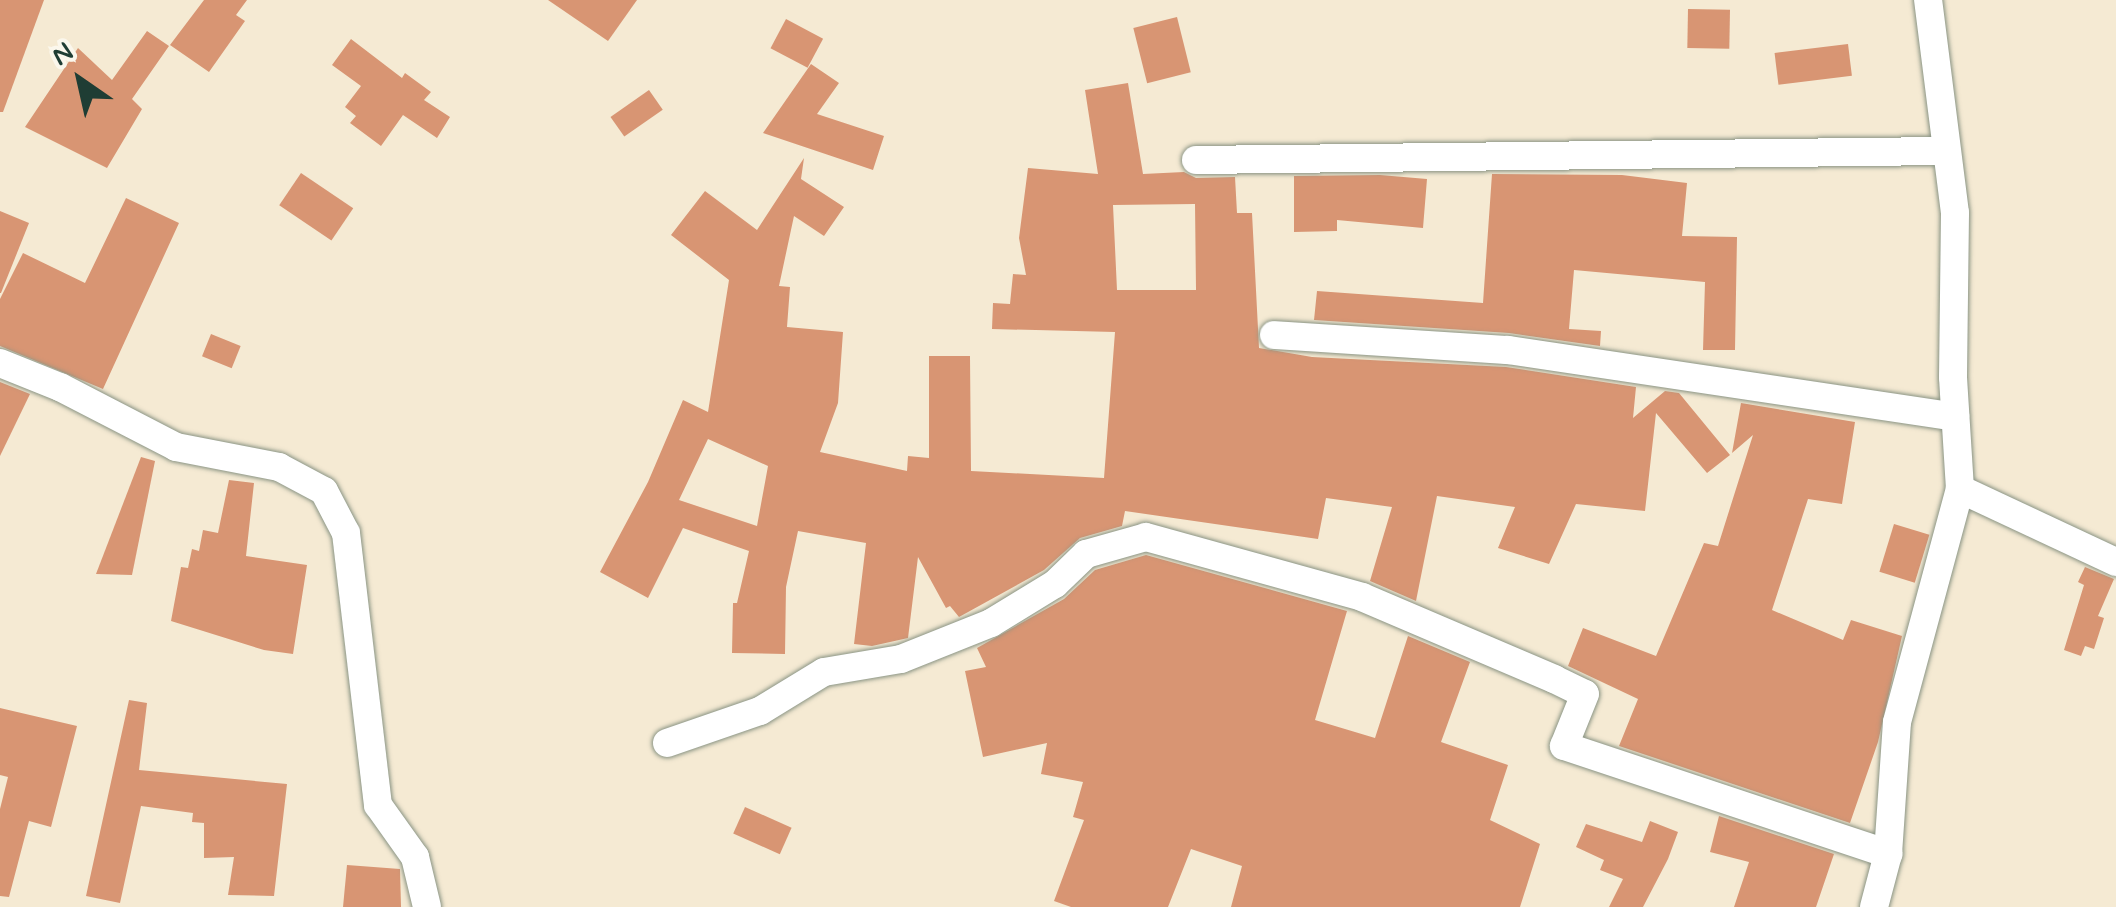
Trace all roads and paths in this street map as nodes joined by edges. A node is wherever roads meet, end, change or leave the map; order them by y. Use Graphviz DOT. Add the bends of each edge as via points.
graph roads {
  1 [pos="1928,0"];
  2 [pos="1944,151"];
  3 [pos="1196,160"];
  4 [pos="1274,335"];
  5 [pos="0,362"];
  6 [pos="1955,417"];
  7 [pos="1960,489"];
  8 [pos="2116,562"];
  9 [pos="667,743"];
  10 [pos="1888,854"];
  11 [pos="426,907"];
  12 [pos="1874,907"];
  1 -- 2 [label="street"];
  2 -- 3 [label="street"];
  2 -- 6 [label="street" via="1954,213"];
  4 -- 6 [label="street" via="1508,350"];
  5 -- 11 [label="street" via="176,447 279,466 324,491 346,533 378,806 415,857"];
  6 -- 7 [label="street"];
  7 -- 8 [label="street"];
  7 -- 10 [label="street" via="1896,722"];
  9 -- 10 [label="street" via="760,710 824,672 901,659 991,623 1055,584 1086,554 1146,537 1362,598 1536,671 1584,694 1564,746"];
  10 -- 12 [label="street"];
}
